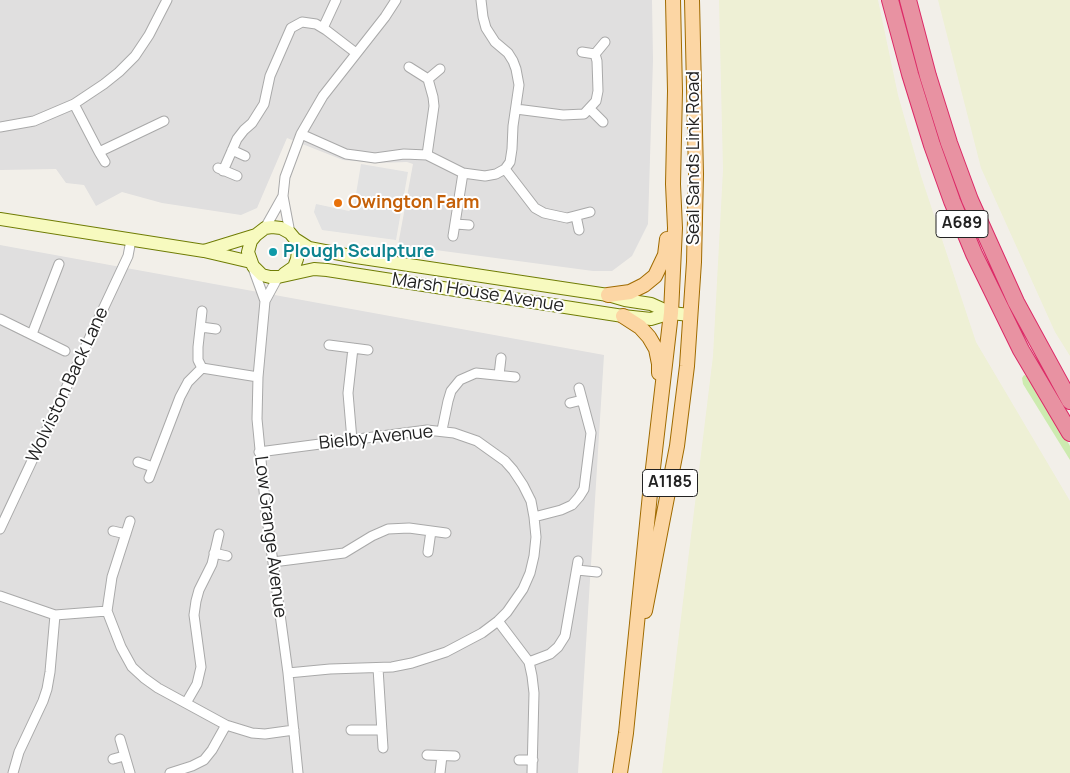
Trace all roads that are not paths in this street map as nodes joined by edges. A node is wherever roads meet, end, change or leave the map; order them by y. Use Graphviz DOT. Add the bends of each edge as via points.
graph roads {
  1 [pos="167,0"];
  2 [pos="336,0"];
  3 [pos="396,0"];
  4 [pos="479,0"];
  5 [pos="674,0"];
  6 [pos="692,0"];
  7 [pos="890,0"];
  8 [pos="908,0"];
  9 [pos="323,28"];
  10 [pos="606,42"];
  11 [pos="582,52"];
  12 [pos="356,53"];
  13 [pos="595,54"];
  14 [pos="410,67"];
  15 [pos="440,69"];
  16 [pos="428,80"];
  17 [pos="74,104"];
  18 [pos="516,109"];
  19 [pos="590,109"];
  20 [pos="164,121"];
  21 [pos="603,122"];
  22 [pos="0,127"];
  23 [pos="301,134"];
  24 [pos="232,150"];
  25 [pos="99,152"];
  26 [pos="427,155"];
  27 [pos="245,156"];
  28 [pos="105,162"];
  29 [pos="505,169"];
  30 [pos="463,173"];
  31 [pos="237,176"];
  32 [pos="673,184"];
  33 [pos="283,196"];
  34 [pos="590,212"];
  35 [pos="576,216"];
  36 [pos="0,219"];
  37 [pos="456,224"];
  38 [pos="469,225"];
  39 [pos="579,230"];
  40 [pos="260,232"];
  41 [pos="292,236"];
  42 [pos="453,236"];
  43 [pos="131,240"];
  44 [pos="204,251"];
  45 [pos="59,264"];
  46 [pos="252,264"];
  47 [pos="281,276"];
  48 [pos="608,295"];
  49 [pos="265,301"];
  50 [pos="202,311"];
  51 [pos="671,314"];
  52 [pos="690,315"];
  53 [pos="623,316"];
  54 [pos="0,318"];
  55 [pos="201,327"];
  56 [pos="216,329"];
  57 [pos="32,334"];
  58 [pos="329,345"];
  59 [pos="353,348"];
  60 [pos="64,350"];
  61 [pos="368,350"];
  62 [pos="501,358"];
  63 [pos="202,368"];
  64 [pos="499,375"];
  65 [pos="258,377"];
  66 [pos="515,377"];
  67 [pos="579,388"];
  68 [pos="662,396"];
  69 [pos="582,400"];
  70 [pos="1070,400"];
  71 [pos="570,402"];
  72 [pos="442,430"];
  73 [pos="1070,433"];
  74 [pos="352,440"];
  75 [pos="259,452"];
  76 [pos="138,462"];
  77 [pos="153,467"];
  78 [pos="149,478"];
  79 [pos="534,517"];
  80 [pos="130,521"];
  81 [pos="0,528"];
  82 [pos="113,531"];
  83 [pos="431,531"];
  84 [pos="126,534"];
  85 [pos="219,534"];
  86 [pos="446,534"];
  87 [pos="428,552"];
  88 [pos="214,554"];
  89 [pos="227,556"];
  90 [pos="273,562"];
  91 [pos="597,572"];
  92 [pos="0,596"];
  93 [pos="107,611"];
  94 [pos="55,615"];
  95 [pos="498,621"];
  96 [pos="635,648"];
  97 [pos="529,662"];
  98 [pos="378,668"];
  99 [pos="288,673"];
  100 [pos="186,703"];
  101 [pos="226,725"];
  102 [pos="294,730"];
  103 [pos="351,730"];
  104 [pos="382,730"];
  105 [pos="120,739"];
  106 [pos="383,748"];
  107 [pos="124,756"];
  108 [pos="427,756"];
  109 [pos="442,756"];
  110 [pos="455,756"];
  111 [pos="113,759"];
  112 [pos="519,760"];
  113 [pos="533,760"];
  114 [pos="182,772"];
  115 [pos="13,773"];
  116 [pos="130,773"];
  117 [pos="170,773"];
  118 [pos="298,773"];
  119 [pos="440,773"];
  120 [pos="532,773"];
  121 [pos="620,773"];
  1 -- 17 [label="street" via="135,56 119,72"];
  2 -- 9 [label="street"];
  3 -- 12 [label="street"];
  4 -- 18 [label="street" via="486,28 508,53 516,69 519,85"];
  5 -- 32 [label="main road, Seal Sands Link Road / A1185"];
  6 -- 52 [label="main road, Seal Sands Link Road / A1185" via="696,174"];
  7 -- 73 [label="highway, A689" via="932,145 974,254 1021,350"];
  8 -- 70 [label="highway, A689" via="928,76 970,200 1016,302"];
  9 -- 12 [label="street"];
  9 -- 24 [label="street" via="309,22 291,28 270,76 264,104"];
  10 -- 13 [label="street"];
  11 -- 13 [label="street"];
  12 -- 23 [label="street" via="323,96"];
  13 -- 19 [label="street" via="598,91"];
  14 -- 16 [label="street"];
  15 -- 16 [label="street"];
  16 -- 26 [label="street" via="434,106"];
  17 -- 22 [label="street" via="34,121"];
  17 -- 25 [label="street"];
  18 -- 19 [label="street" via="563,115 584,114"];
  18 -- 29 [label="street" via="510,162"];
  19 -- 21 [label="street"];
  20 -- 25 [label="street"];
  23 -- 26 [label="street" via="346,154 375,158"];
  23 -- 33 [label="street" via="285,177"];
  24 -- 27 [label="street"];
  24 -- 31 [label="street" via="221,170"];
  25 -- 28 [label="street"];
  26 -- 30 [label="street"];
  29 -- 30 [label="street" via="485,176"];
  29 -- 35 [label="street" via="535,208 554,216"];
  30 -- 37 [label="street"];
  32 -- 48 [label="main road, A1185" via="665,255 655,276 630,292"];
  32 -- 51 [label="main road, Seal Sands Link Road / A1185" via="675,228"];
  33 -- 40 [label="street"];
  33 -- 41 [label="street"];
  34 -- 35 [label="street"];
  35 -- 39 [label="street"];
  36 -- 43 [label="street, Marsh House Avenue"];
  37 -- 38 [label="street"];
  37 -- 42 [label="street"];
  40 -- 41 [label="street, Marsh House Avenue" via="272,227 281,228"];
  40 -- 44 [label="street, Marsh House Avenue"];
  40 -- 46 [label="street" via="251,241 248,252"];
  41 -- 47 [label="street" via="298,251 297,259 294,267"];
  41 -- 48 [label="street, Marsh House Avenue" via="309,248 346,255"];
  43 -- 44 [label="street, Marsh House Avenue"];
  43 -- 81 [label="street, Wolviston Back Lane" via="128,256"];
  44 -- 46 [label="street, Marsh House Avenue"];
  45 -- 57 [label="street"];
  46 -- 47 [label="street, Marsh House Avenue" via="262,274"];
  46 -- 49 [label="street, Low Grange Avenue"];
  47 -- 49 [label="street, Low Grange Avenue"];
  47 -- 53 [label="street, Marsh House Avenue" via="314,269 328,270"];
  48 -- 51 [label="street, Marsh House Avenue" via="651,304"];
  49 -- 65 [label="street, Low Grange Avenue"];
  50 -- 55 [label="street"];
  51 -- 52 [label="street, Marsh House Avenue"];
  51 -- 53 [label="street, Marsh House Avenue" via="651,319"];
  51 -- 68 [label="main road, A1185"];
  52 -- 96 [label="main road, A1185" via="677,446 649,595"];
  53 -- 68 [label="main road" via="640,327 656,349"];
  54 -- 57 [label="street"];
  55 -- 56 [label="street"];
  55 -- 63 [label="street" via="198,360"];
  57 -- 60 [label="street"];
  58 -- 59 [label="street"];
  59 -- 61 [label="street"];
  59 -- 74 [label="street" via="348,393"];
  62 -- 64 [label="street"];
  63 -- 65 [label="street"];
  63 -- 77 [label="street" via="188,382 180,397"];
  64 -- 66 [label="street"];
  64 -- 72 [label="street" via="476,373 460,380 451,392"];
  65 -- 75 [label="street, Low Grange Avenue"];
  67 -- 69 [label="street"];
  68 -- 96 [label="main road, A1185"];
  69 -- 71 [label="street"];
  69 -- 79 [label="street" via="591,433 584,489 572,505"];
  72 -- 74 [label="street, Bielby Avenue"];
  72 -- 79 [label="street, Bielby Avenue" via="478,441 505,461 523,485"];
  74 -- 75 [label="street, Bielby Avenue"];
  75 -- 90 [label="street, Low Grange Avenue"];
  76 -- 77 [label="street"];
  77 -- 78 [label="street"];
  79 -- 95 [label="street, Bielby Avenue" via="536,537 530,573"];
  80 -- 84 [label="street"];
  82 -- 84 [label="street"];
  83 -- 86 [label="street"];
  83 -- 87 [label="street"];
  83 -- 90 [label="street" via="388,529 344,553"];
  84 -- 93 [label="street" via="112,577"];
  85 -- 88 [label="street"];
  88 -- 89 [label="street"];
  88 -- 100 [label="street" via="196,601 194,615 201,667 197,684"];
  90 -- 99 [label="street, Low Grange Avenue"];
  91 -- 97 [label="street" via="578,565 565,636 550,654"];
  92 -- 94 [label="street"];
  93 -- 94 [label="street"];
  93 -- 100 [label="street" via="120,647 132,667 158,688"];
  94 -- 115 [label="street" via="47,689 18,752"];
  95 -- 97 [label="street"];
  95 -- 98 [label="street, Bielby Avenue" via="446,652 412,663"];
  96 -- 121 [label="main road, A1185"];
  97 -- 113 [label="street" via="534,693"];
  98 -- 99 [label="street, Bielby Avenue"];
  98 -- 104 [label="street"];
  99 -- 102 [label="street, Low Grange Avenue"];
  100 -- 101 [label="street"];
  101 -- 102 [label="street" via="265,734"];
  101 -- 114 [label="street" via="204,760"];
  102 -- 118 [label="street, Low Grange Avenue"];
  103 -- 104 [label="street"];
  104 -- 106 [label="street"];
  105 -- 107 [label="street"];
  107 -- 111 [label="street"];
  107 -- 116 [label="street"];
  108 -- 109 [label="street"];
  109 -- 110 [label="street"];
  109 -- 119 [label="street"];
  112 -- 113 [label="street"];
  113 -- 120 [label="street"];
  114 -- 117 [label="street"];
}
